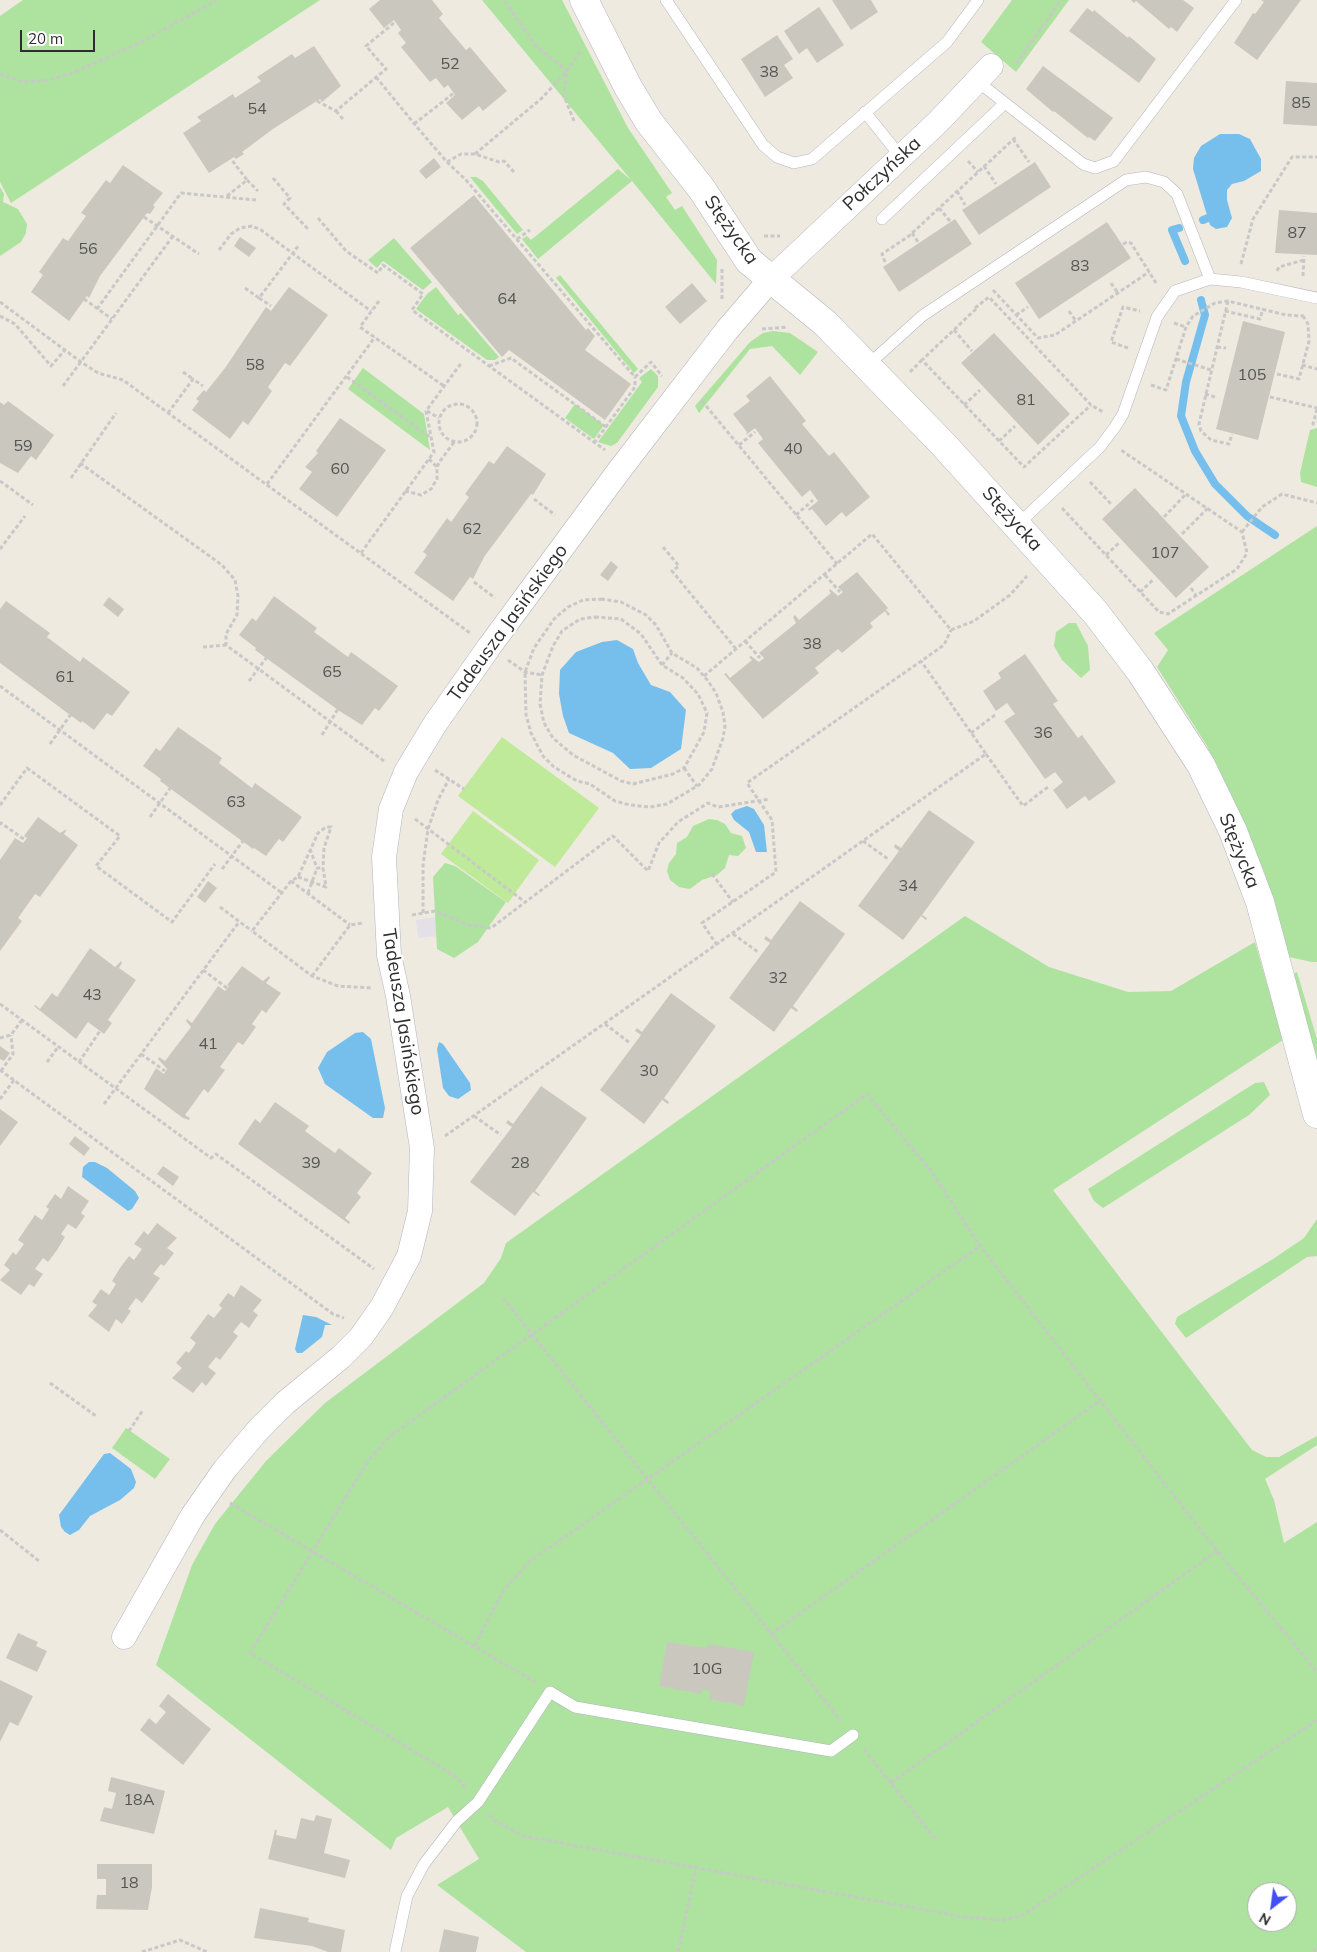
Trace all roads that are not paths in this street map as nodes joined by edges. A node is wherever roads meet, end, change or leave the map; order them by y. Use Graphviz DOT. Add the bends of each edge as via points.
graph roads {
  1 [pos="584,0"];
  2 [pos="666,0"];
  3 [pos="978,0"];
  4 [pos="1236,0"];
  5 [pos="984,74"];
  6 [pos="1005,104"];
  7 [pos="865,112"];
  8 [pos="900,156"];
  9 [pos="882,219"];
  10 [pos="1210,279"];
  11 [pos="770,280"];
  12 [pos="1317,298"];
  13 [pos="868,365"];
  14 [pos="1017,526"];
  15 [pos="1317,1114"];
  16 [pos="124,1637"];
  17 [pos="853,1735"];
  18 [pos="395,1952"];
  1 -- 11 [label="street, Stężycka" via="649,122 701,188 749,261"];
  2 -- 7 [label="lane" via="763,145 777,157 794,163 812,159"];
  3 -- 7 [label="lane" via="947,42"];
  4 -- 6 [label="lane" via="1114,161 1095,168 1083,164"];
  5 -- 6 [label="lane"];
  5 -- 8 [label="street, Połczyńska"];
  6 -- 9 [label="lane"];
  7 -- 8 [label="lane"];
  8 -- 11 [label="street, Połczyńska"];
  10 -- 12 [label="lane"];
  10 -- 13 [label="lane" via="1178,194 1164,182 1146,177 1126,180 922,316"];
  10 -- 14 [label="lane" via="1175,291 1157,317 1123,414 1115,427 1100,447"];
  11 -- 13 [label="street, Stężycka" via="825,323"];
  11 -- 16 [label="street, Tadeusza Jasińskiego" via="727,330 618,472 489,647 406,772 392,809 384,857 389,955 422,1148 420,1211 409,1256 382,1307 361,1336 342,1357 285,1403 225,1469 193,1515"];
  13 -- 14 [label="street, Stężycka"];
  14 -- 15 [label="street, Stężycka" via="1096,612 1201,764 1233,831 1260,902"];
  17 -- 18 [label="lane" via="831,1751 575,1707 550,1692 478,1802 457,1821 424,1864 407,1896"];
}
